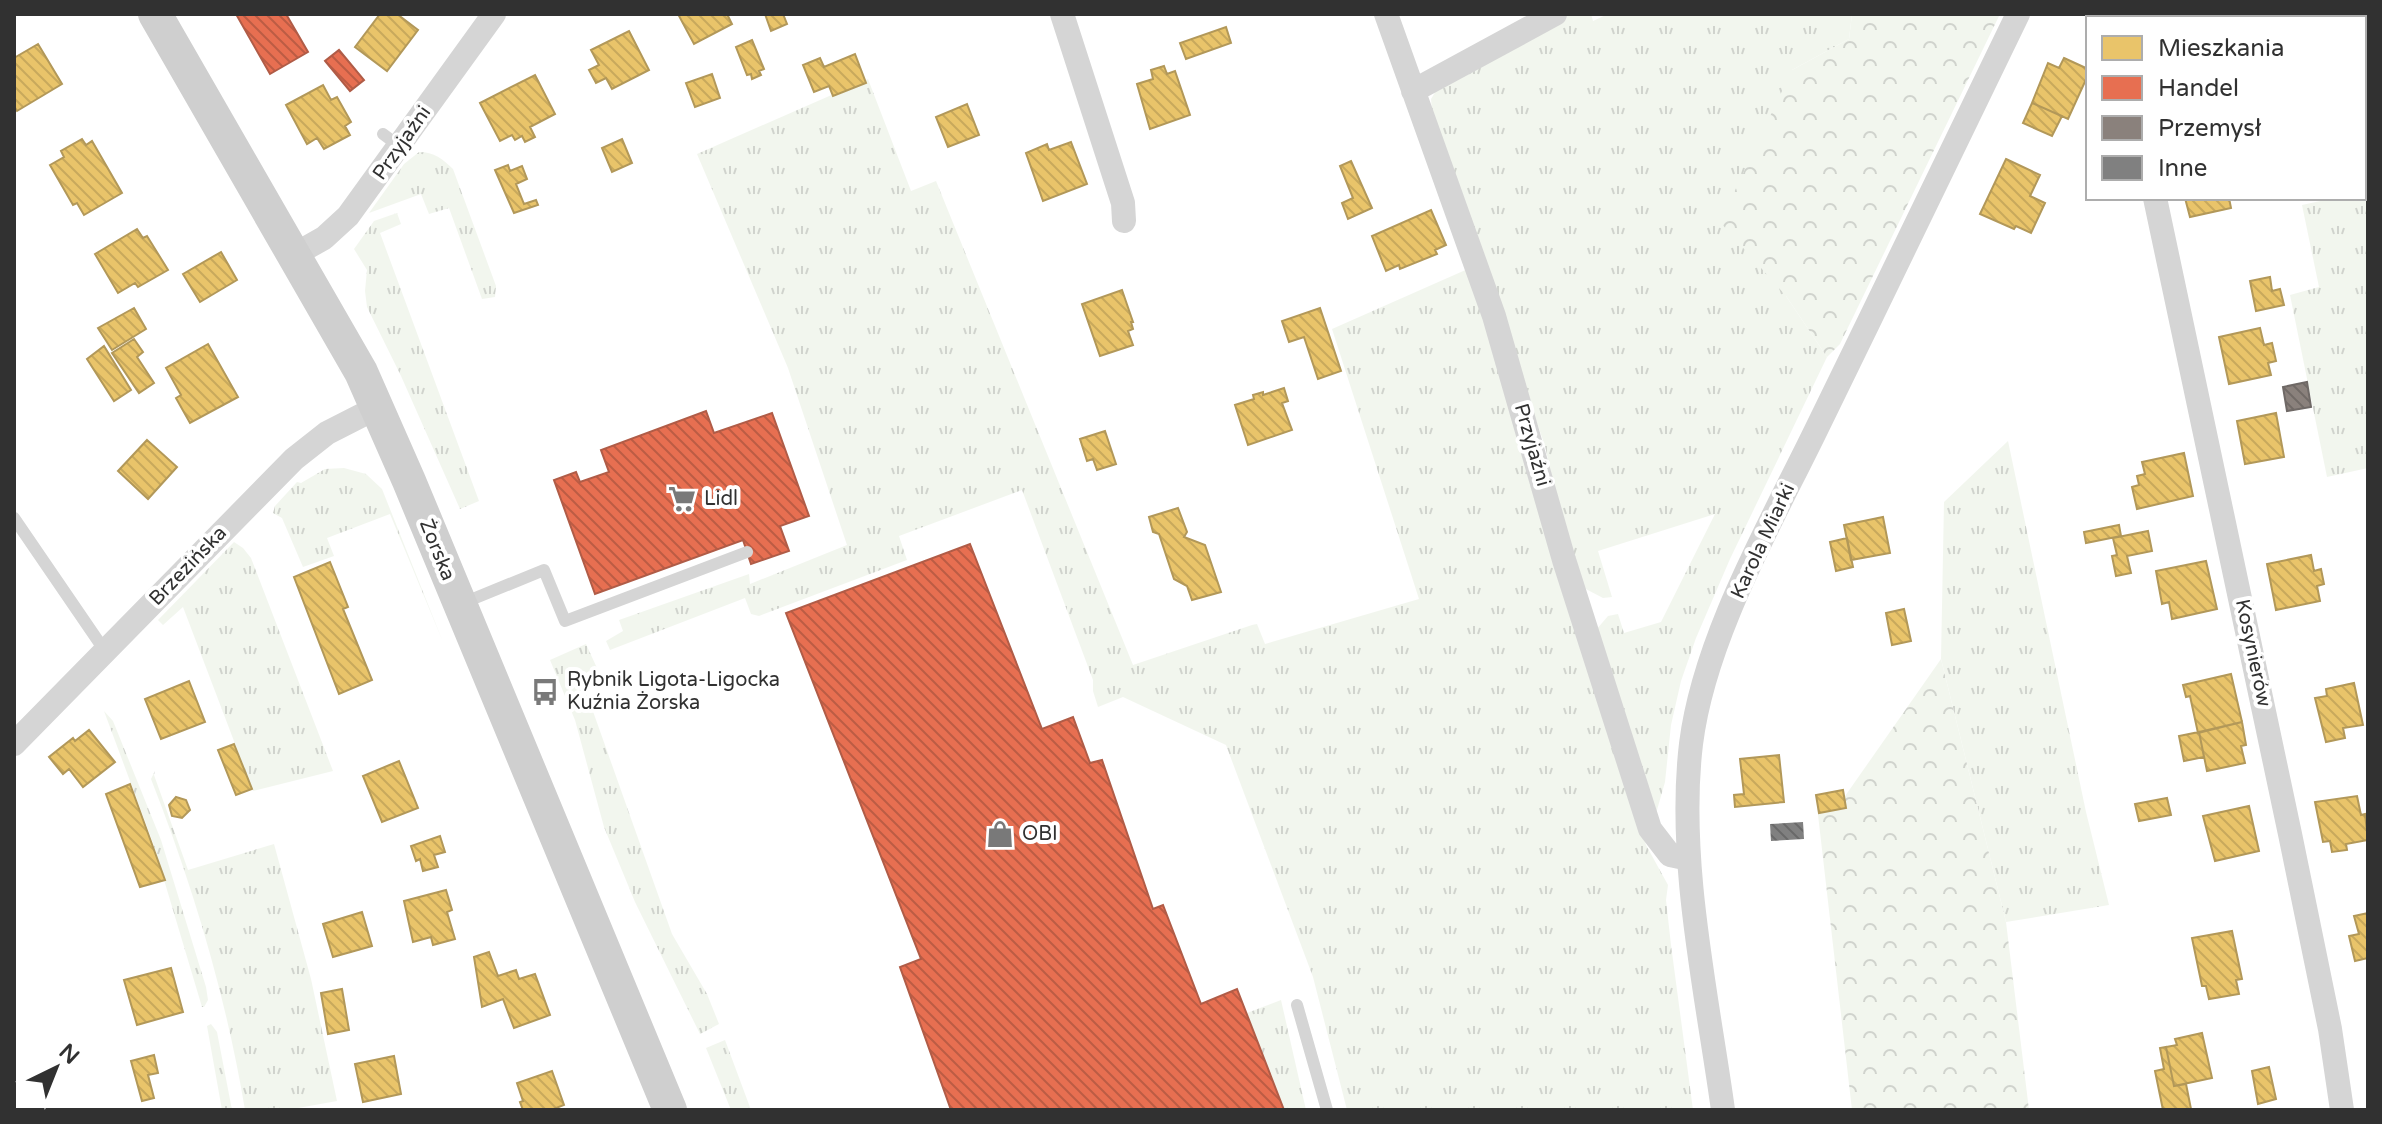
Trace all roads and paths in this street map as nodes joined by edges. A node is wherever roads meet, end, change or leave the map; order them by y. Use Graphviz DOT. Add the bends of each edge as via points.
graph roads {
  1 [pos="155,14"];
  2 [pos="494,14"];
  3 [pos="1062,14"];
  4 [pos="1386,14"];
  5 [pos="1555,14"];
  6 [pos="2018,14"];
  7 [pos="1413,91"];
  8 [pos="2155,200"];
  9 [pos="1124,221"];
  10 [pos="294,255"];
  11 [pos="378,407"];
  12 [pos="14,518"];
  13 [pos="747,552"];
  14 [pos="460,605"];
  15 [pos="105,651"];
  16 [pos="14,744"];
  17 [pos="1689,859"];
  18 [pos="1297,1005"];
  19 [pos="670,1110"];
  20 [pos="1327,1110"];
  21 [pos="1723,1110"];
  22 [pos="2342,1110"];
  1 -- 10 [label="main road, Żorska"];
  2 -- 10 [label="street, Przyjaźni" via="391,140 342,222"];
  3 -- 9 [label="street" via="1123,203"];
  4 -- 7 [label="street, Przyjaźni"];
  5 -- 7 [label="street"];
  6 -- 17 [label="street, Karola Miarki" via="1720,637 1691,742"];
  7 -- 17 [label="street, Przyjaźni" via="1494,316 1564,560 1650,829 1670,855"];
  8 -- 22 [label="street, Kosynierów" via="2330,1029"];
  10 -- 11 [label="main road, Żorska"];
  11 -- 14 [label="main road, Żorska"];
  11 -- 15 [label="street, Brzezińska" via="307,446"];
  12 -- 15 [label="lane"];
  13 -- 14 [label="lane" via="565,621 544,570"];
  14 -- 19 [label="main road, Żorska"];
  15 -- 16 [label="street, Brzezińska"];
  17 -- 21 [label="street, Karola Miarki"];
  18 -- 20 [label="lane"];
}
